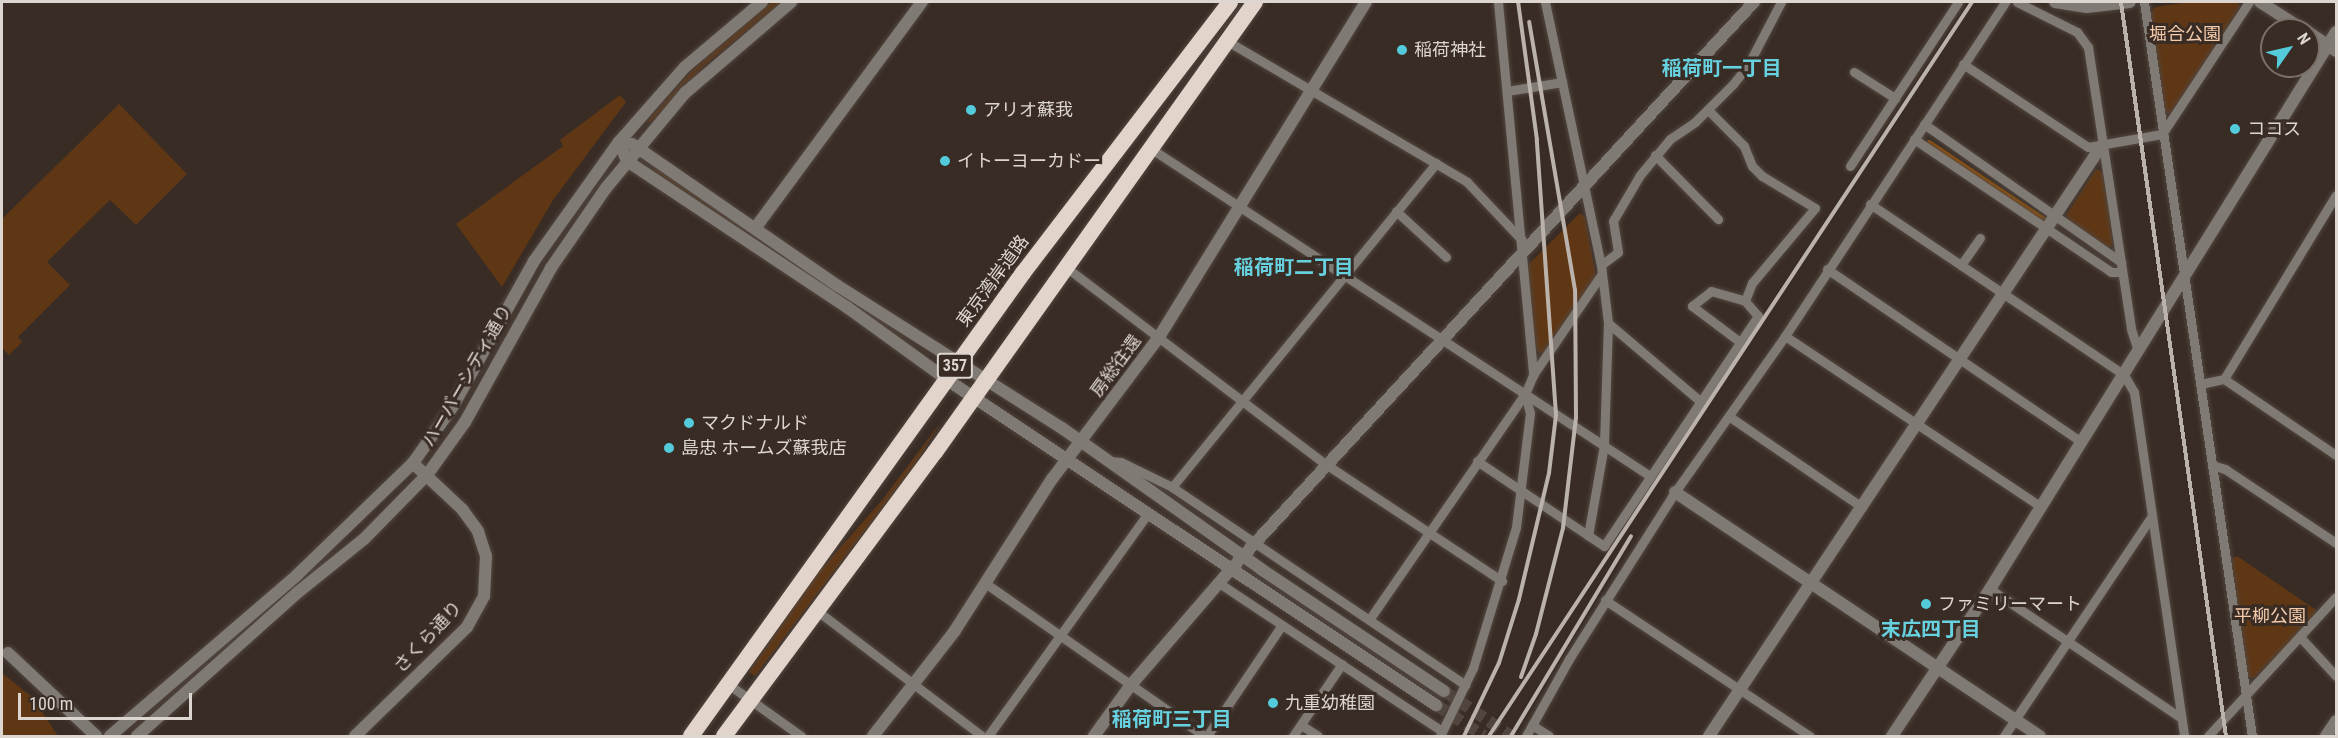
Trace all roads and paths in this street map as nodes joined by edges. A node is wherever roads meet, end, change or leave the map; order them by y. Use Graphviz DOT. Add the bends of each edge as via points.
graph roads {
  1 [pos="762,2"];
  2 [pos="791,2"];
  3 [pos="922,2"];
  4 [pos="1230,2"];
  5 [pos="1255,2"];
  6 [pos="1366,2"];
  7 [pos="1498,2"];
  8 [pos="1545,2"];
  9 [pos="1754,2"];
  10 [pos="1781,2"];
  11 [pos="1958,2"];
  12 [pos="2005,2"];
  13 [pos="2018,2"];
  14 [pos="2055,2"];
  15 [pos="2130,2"];
  16 [pos="2144,2"];
  17 [pos="2249,2"];
  18 [pos="2260,2"];
  19 [pos="2285,18"];
  20 [pos="2337,32"];
  21 [pos="1227,41"];
  22 [pos="2332,48"];
  23 [pos="1963,64"];
  24 [pos="1854,72"];
  25 [pos="1562,82"];
  26 [pos="1311,90"];
  27 [pos="1507,91"];
  28 [pos="1895,98"];
  29 [pos="1708,110"];
  30 [pos="1924,124"];
  31 [pos="2162,134"];
  32 [pos="1914,139"];
  33 [pos="619,142"];
  34 [pos="2102,145"];
  35 [pos="639,146"];
  36 [pos="1150,148"];
  37 [pos="1655,155"];
  38 [pos="627,161"];
  39 [pos="1436,163"];
  40 [pos="1850,166"];
  41 [pos="1584,186"];
  42 [pos="2337,195"];
  43 [pos="1870,204"];
  44 [pos="1240,206"];
  45 [pos="1396,211"];
  46 [pos="2056,218"];
  47 [pos="1718,219"];
  48 [pos="756,227"];
  49 [pos="2048,230"];
  50 [pos="1980,238"];
  51 [pos="1522,246"];
  52 [pos="1446,257"];
  53 [pos="1601,265"];
  54 [pos="1961,265"];
  55 [pos="2121,267"];
  56 [pos="1067,268"];
  57 [pos="1827,269"];
  58 [pos="1343,274"];
  59 [pos="1601,275"];
  60 [pos="2183,280"];
  61 [pos="2005,294"];
  62 [pos="1744,301"];
  63 [pos="1608,323"];
  64 [pos="1785,336"];
  65 [pos="1159,337"];
  66 [pos="1444,340"];
  67 [pos="1740,342"];
  68 [pos="2139,351"];
  69 [pos="1961,359"];
  70 [pos="960,360"];
  71 [pos="1533,375"];
  72 [pos="2124,375"];
  73 [pos="946,379"];
  74 [pos="988,379"];
  75 [pos="2224,379"];
  76 [pos="2200,384"];
  77 [pos="1525,394"];
  78 [pos="974,398"];
  79 [pos="1243,401"];
  80 [pos="1700,401"];
  81 [pos="1730,417"];
  82 [pos="1918,425"];
  83 [pos="1081,441"];
  84 [pos="2082,442"];
  85 [pos="1604,445"];
  86 [pos="2337,454"];
  87 [pos="1066,460"];
  88 [pos="1109,461"];
  89 [pos="1477,461"];
  90 [pos="413,463"];
  91 [pos="1327,465"];
  92 [pos="2212,465"];
  93 [pos="427,476"];
  94 [pos="1650,476"];
  95 [pos="1172,487"];
  96 [pos="1521,491"];
  97 [pos="1675,492"];
  98 [pos="1863,507"];
  99 [pos="2042,507"];
  100 [pos="1148,513"];
  101 [pos="2152,516"];
  102 [pos="1429,532"];
  103 [pos="1588,536"];
  104 [pos="1256,542"];
  105 [pos="2337,543"];
  106 [pos="1243,556"];
  107 [pos="1232,568"];
  108 [pos="1502,581"];
  109 [pos="985,583"];
  110 [pos="1219,583"];
  111 [pos="1813,584"];
  112 [pos="1990,589"];
  113 [pos="2337,597"];
  114 [pos="1605,600"];
  115 [pos="816,610"];
  116 [pos="1371,617"];
  117 [pos="1282,625"];
  118 [pos="1060,637"];
  119 [pos="2301,638"];
  120 [pos="2068,642"];
  121 [pos="8,654"];
  122 [pos="1342,664"];
  123 [pos="1938,668"];
  124 [pos="2337,675"];
  125 [pos="728,684"];
  126 [pos="914,685"];
  127 [pos="1465,685"];
  128 [pos="1130,686"];
  129 [pos="1742,689"];
  130 [pos="1444,691"];
  131 [pos="2245,695"];
  132 [pos="750,700"];
  133 [pos="1436,705"];
  134 [pos="2181,718"];
  135 [pos="2016,720"];
  136 [pos="2337,721"];
  137 [pos="1301,725"];
  138 [pos="1532,725"];
  139 [pos="1441,734"];
  140 [pos="96,736"];
  141 [pos="110,736"];
  142 [pos="137,736"];
  143 [pos="355,736"];
  144 [pos="691,736"];
  145 [pos="726,736"];
  146 [pos="801,736"];
  147 [pos="873,736"];
  148 [pos="982,736"];
  149 [pos="988,736"];
  150 [pos="1094,736"];
  151 [pos="1205,736"];
  152 [pos="1293,736"];
  153 [pos="1318,736"];
  154 [pos="1526,736"];
  155 [pos="1549,736"];
  156 [pos="1709,736"];
  157 [pos="1810,736"];
  158 [pos="1892,736"];
  159 [pos="2004,736"];
  160 [pos="2040,736"];
  161 [pos="2184,736"];
  162 [pos="2208,736"];
  163 [pos="2252,736"];
  164 [pos="2326,736"];
  1 -- 33 [label="street, ハーバーシティ通り" via="685,68"];
  2 -- 35 [label="street, ハーバーシティ通り" via="710,68"];
  3 -- 48 [label="street"];
  4 -- 70 [label="highway, 東京湾岸道路 / 357"];
  5 -- 21 [label="highway, 357"];
  6 -- 26 [label="street, 房総往還"];
  7 -- 27 [label="street"];
  8 -- 25 [label="street"];
  9 -- 41 [label="street"];
  10 -- 29 [label="street" via="1747,67"];
  11 -- 28 [label="street"];
  12 -- 23 [label="street"];
  13 -- 34 [label="street" via="2077,32 2088,47"];
  14 -- 15 [label="street" via="2087,7"];
  16 -- 31 [label="street"];
  17 -- 31 [label="street"];
  18 -- 19 [label="street"];
  20 -- 22 [label="street"];
  21 -- 26 [label="street"];
  21 -- 36 [label="highway, 357"];
  22 -- 60 [label="street"];
  23 -- 30 [label="street"];
  23 -- 34 [label="street" via="2088,147"];
  24 -- 28 [label="street"];
  25 -- 27 [label="street"];
  25 -- 41 [label="street"];
  26 -- 39 [label="street"];
  26 -- 44 [label="street, 房総往還"];
  27 -- 51 [label="street"];
  28 -- 40 [label="street"];
  29 -- 37 [label="street"];
  29 -- 62 [label="street" via="1744,146 1752,166 1762,176 1815,208 1763,267"];
  30 -- 32 [label="street"];
  30 -- 46 [label="street"];
  31 -- 34 [label="street"];
  31 -- 60 [label="street"];
  32 -- 43 [label="street"];
  32 -- 49 [label="street"];
  33 -- 35 [label="street"];
  33 -- 38 [label="street"];
  33 -- 90 [label="street, ハーバーシティ通り" via="534,261 453,406"];
  34 -- 46 [label="street"];
  34 -- 55 [label="street"];
  35 -- 38 [label="street, ハーバーシティ通り"];
  35 -- 48 [label="street"];
  36 -- 44 [label="street"];
  36 -- 56 [label="highway, 357"];
  37 -- 47 [label="street"];
  37 -- 53 [label="street" via="1613,221 1618,252"];
  38 -- 73 [label="street" via="848,308"];
  38 -- 93 [label="street, ハーバーシティ通り" via="551,268 465,423"];
  39 -- 45 [label="street"];
  39 -- 51 [label="street" via="1467,182"];
  41 -- 51 [label="street"];
  41 -- 53 [label="street"];
  42 -- 75 [label="street"];
  43 -- 54 [label="street"];
  43 -- 57 [label="street"];
  44 -- 58 [label="street"];
  44 -- 65 [label="street, 房総往還"];
  45 -- 52 [label="street"];
  45 -- 58 [label="street"];
  46 -- 49 [label="street"];
  46 -- 55 [label="street"];
  48 -- 70 [label="street" via="838,286"];
  49 -- 55 [label="street" via="2111,272"];
  49 -- 61 [label="street"];
  50 -- 54 [label="street"];
  51 -- 66 [label="street"];
  51 -- 71 [label="street"];
  53 -- 59 [label="street"];
  54 -- 61 [label="street"];
  55 -- 68 [label="street" via="2131,329"];
  56 -- 65 [label="street"];
  56 -- 74 [label="highway, 357"];
  57 -- 64 [label="street"];
  57 -- 69 [label="street"];
  58 -- 66 [label="street"];
  58 -- 79 [label="street"];
  59 -- 63 [label="street"];
  59 -- 71 [label="street"];
  60 -- 68 [label="street"];
  60 -- 76 [label="street"];
  61 -- 69 [label="street"];
  61 -- 72 [label="street"];
  62 -- 67 [label="street" via="1758,316"];
  62 -- 67 [label="street" via="1711,291 1692,306"];
  63 -- 80 [label="street"];
  63 -- 85 [label="street"];
  64 -- 81 [label="street"];
  64 -- 82 [label="street"];
  65 -- 79 [label="street"];
  65 -- 83 [label="street, 房総往還"];
  66 -- 77 [label="street"];
  66 -- 91 [label="street"];
  67 -- 80 [label="street"];
  68 -- 72 [label="street"];
  69 -- 82 [label="street"];
  69 -- 84 [label="street"];
  70 -- 73 [label="highway, 東京湾岸道路 / 357"];
  70 -- 74 [label="street"];
  71 -- 77 [label="street"];
  72 -- 84 [label="street"];
  72 -- 101 [label="street" via="2134,392"];
  73 -- 78 [label="street"];
  73 -- 125 [label="highway, 東京湾岸道路 / 357"];
  74 -- 78 [label="highway, 357"];
  74 -- 83 [label="street"];
  75 -- 76 [label="street"];
  75 -- 86 [label="street"];
  76 -- 92 [label="street"];
  77 -- 85 [label="street"];
  77 -- 89 [label="street"];
  77 -- 96 [label="street" via="1530,413"];
  78 -- 87 [label="street"];
  78 -- 115 [label="highway, 357"];
  79 -- 91 [label="street"];
  79 -- 95 [label="street"];
  80 -- 94 [label="street"];
  81 -- 97 [label="street"];
  81 -- 98 [label="street"];
  82 -- 98 [label="street"];
  82 -- 99 [label="street"];
  83 -- 87 [label="street, 房総往還"];
  83 -- 88 [label="street"];
  84 -- 99 [label="street"];
  85 -- 94 [label="street"];
  85 -- 103 [label="street"];
  87 -- 100 [label="street"];
  87 -- 109 [label="street, 房総往還"];
  88 -- 95 [label="street" via="1121,462"];
  88 -- 106 [label="street"];
  89 -- 96 [label="street"];
  89 -- 102 [label="street"];
  90 -- 93 [label="street, さくら通り"];
  90 -- 141 [label="street, ハーバーシティ通り" via="297,576"];
  91 -- 102 [label="street"];
  91 -- 104 [label="street"];
  92 -- 105 [label="street" via="2225,469"];
  92 -- 131 [label="street"];
  93 -- 142 [label="street, ハーバーシティ通り" via="364,539 297,593"];
  93 -- 143 [label="street, さくら通り" via="470,518 483,541 487,565 484,596 467,627"];
  94 -- 103 [label="street" via="1604,546"];
  95 -- 104 [label="street"];
  96 -- 103 [label="street"];
  96 -- 108 [label="street"];
  97 -- 111 [label="street"];
  97 -- 114 [label="street"];
  98 -- 111 [label="street"];
  99 -- 112 [label="street"];
  100 -- 107 [label="street"];
  100 -- 118 [label="street"];
  101 -- 120 [label="street"];
  101 -- 134 [label="street"];
  102 -- 108 [label="street"];
  102 -- 116 [label="street"];
  104 -- 106 [label="street"];
  104 -- 116 [label="street"];
  106 -- 107 [label="street"];
  106 -- 130 [label="street"];
  107 -- 110 [label="street"];
  107 -- 133 [label="street"];
  108 -- 127 [label="street"];
  109 -- 118 [label="street"];
  109 -- 126 [label="street, 房総往還"];
  110 -- 117 [label="street"];
  110 -- 128 [label="street"];
  111 -- 123 [label="street"];
  111 -- 129 [label="street"];
  112 -- 120 [label="street"];
  112 -- 123 [label="street"];
  113 -- 119 [label="street"];
  114 -- 129 [label="street"];
  114 -- 138 [label="street"];
  115 -- 126 [label="street"];
  115 -- 132 [label="highway, 357"];
  116 -- 127 [label="street"];
  117 -- 122 [label="street"];
  117 -- 151 [label="street"];
  118 -- 128 [label="street"];
  118 -- 149 [label="street"];
  119 -- 124 [label="street"];
  119 -- 131 [label="street"];
  120 -- 134 [label="street"];
  120 -- 135 [label="street"];
  121 -- 140 [label="street"];
  122 -- 137 [label="street"];
  122 -- 139 [label="street"];
  123 -- 135 [label="street"];
  123 -- 158 [label="street"];
  125 -- 132 [label="street"];
  125 -- 144 [label="highway, 東京湾岸道路 / 357"];
  126 -- 147 [label="street, 房総往還"];
  126 -- 148 [label="street"];
  127 -- 139 [label="street"];
  128 -- 150 [label="street"];
  128 -- 151 [label="street"];
  129 -- 156 [label="street"];
  129 -- 157 [label="street"];
  131 -- 162 [label="street"];
  131 -- 163 [label="street"];
  132 -- 145 [label="highway, 357"];
  132 -- 146 [label="street"];
  134 -- 161 [label="street"];
  135 -- 159 [label="street"];
  135 -- 160 [label="street"];
  136 -- 164 [label="street"];
  137 -- 152 [label="street"];
  137 -- 153 [label="street"];
  138 -- 154 [label="street"];
  138 -- 155 [label="street"];
}
